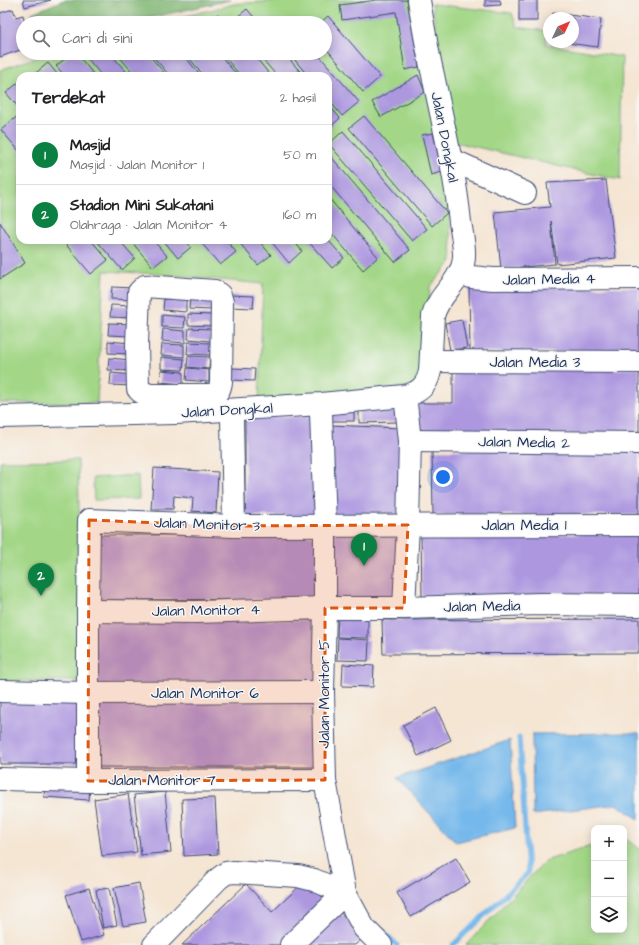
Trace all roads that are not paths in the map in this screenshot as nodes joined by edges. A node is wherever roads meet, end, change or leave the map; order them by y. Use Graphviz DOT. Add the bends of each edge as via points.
graph roads {
  1 [pos="419,0"];
  2 [pos="450,159"];
  3 [pos="524,193"];
  4 [pos="459,273"];
  5 [pos="639,278"];
  6 [pos="431,362"];
  7 [pos="639,362"];
  8 [pos="175,404"];
  9 [pos="406,404"];
  10 [pos="321,413"];
  11 [pos="0,416"];
  12 [pos="232,417"];
  13 [pos="410,441"];
  14 [pos="639,443"];
  15 [pos="408,525"];
  16 [pos="639,525"];
  17 [pos="234,526"];
  18 [pos="325,526"];
  19 [pos="639,605"];
  20 [pos="325,608"];
  21 [pos="404,608"];
  22 [pos="88,611"];
  23 [pos="0,691"];
  24 [pos="323,692"];
  25 [pos="88,693"];
  26 [pos="0,779"];
  27 [pos="325,780"];
  28 [pos="88,781"];
  29 [pos="345,893"];
  30 [pos="373,937"];
  31 [pos="154,945"];
  32 [pos="291,945"];
  1 -- 2 [label="street, Jalan Dongkal"];
  2 -- 3 [label="street"];
  2 -- 4 [label="street, Jalan Dongkal" via="464,258"];
  4 -- 5 [label="street, Jalan Media 4" via="493,280"];
  4 -- 6 [label="street, Jalan Dongkal" via="435,308"];
  6 -- 7 [label="street, Jalan Media 3"];
  6 -- 8 [label="street, Jalan Dongkal" via="428,379 412,395 321,404"];
  8 -- 8 [label="street" via="138,389 139,292 145,286 215,291 220,295 222,302 219,391"];
  8 -- 11 [label="street, Jalan Dongkal"];
  9 -- 13 [label="street"];
  10 -- 18 [label="street, Jalan Monitor 5"];
  12 -- 17 [label="street"];
  13 -- 14 [label="street, Jalan Media 2"];
  13 -- 15 [label="street"];
  15 -- 16 [label="street, Jalan Media 1"];
  15 -- 18 [label="street, Jalan Media 1"];
  15 -- 21 [label="street"];
  17 -- 18 [label="street, Jalan Monitor 3"];
  17 -- 22 [label="street, Jalan Monitor 3" via="89,520"];
  18 -- 20 [label="street, Jalan Monitor 5"];
  19 -- 21 [label="street, Jalan Media" via="541,604"];
  20 -- 21 [label="street, Jalan Media"];
  20 -- 22 [label="street, Jalan Monitor 4" via="196,612"];
  20 -- 24 [label="street, Jalan Monitor 5"];
  22 -- 25 [label="street"];
  23 -- 25 [label="street"];
  24 -- 25 [label="street, Jalan Monitor 6"];
  24 -- 27 [label="street, Jalan Monitor 5"];
  25 -- 28 [label="street"];
  26 -- 28 [label="street, Jalan Monitor 7"];
  27 -- 28 [label="street, Jalan Monitor 7"];
  27 -- 29 [label="street, Jalan Monitor 5"];
  29 -- 30 [label="street, Jalan Monitor 5"];
  29 -- 31 [label="street" via="298,876 234,872 226,874"];
  29 -- 32 [label="street"];
}
